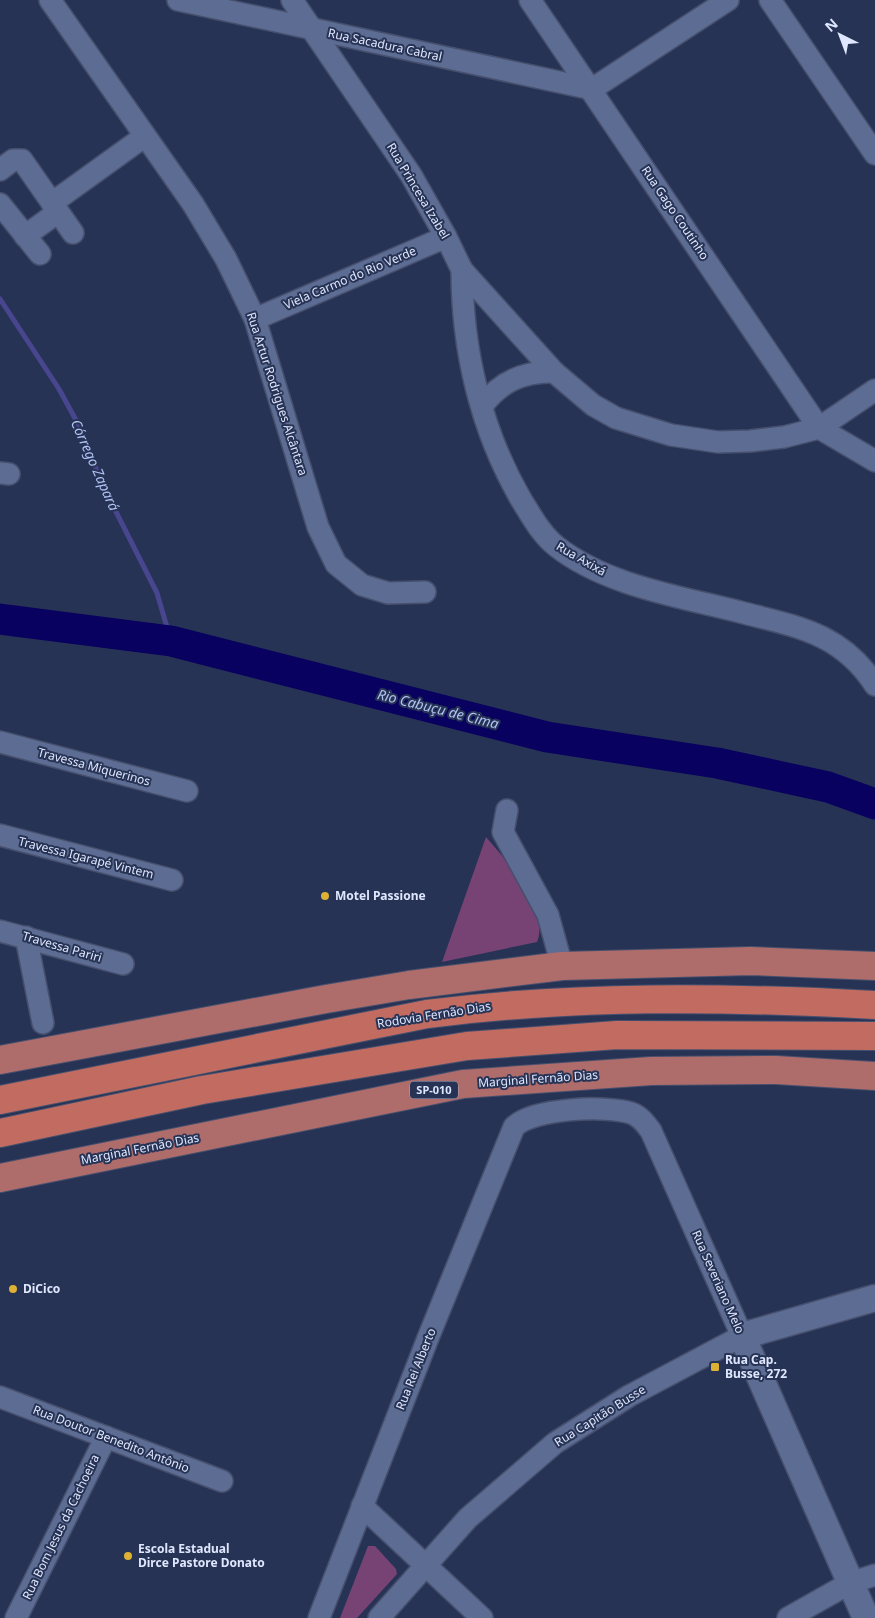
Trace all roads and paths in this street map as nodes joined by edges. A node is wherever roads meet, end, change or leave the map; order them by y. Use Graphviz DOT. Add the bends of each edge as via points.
graph roads {
  1 [pos="50,0"];
  2 [pos="178,0"];
  3 [pos="292,0"];
  4 [pos="530,0"];
  5 [pos="728,0"];
  6 [pos="770,0"];
  7 [pos="312,29"];
  8 [pos="592,90"];
  9 [pos="145,136"];
  10 [pos="875,154"];
  11 [pos="0,170"];
  12 [pos="0,204"];
  13 [pos="55,208"];
  14 [pos="73,233"];
  15 [pos="26,236"];
  16 [pos="446,237"];
  17 [pos="40,254"];
  18 [pos="462,270"];
  19 [pos="254,319"];
  20 [pos="554,372"];
  21 [pos="875,390"];
  22 [pos="482,406"];
  23 [pos="818,428"];
  24 [pos="875,461"];
  25 [pos="425,592"];
  26 [pos="875,685"];
  27 [pos="0,742"];
  28 [pos="187,792"];
  29 [pos="507,810"];
  30 [pos="0,835"];
  31 [pos="172,880"];
  32 [pos="0,930"];
  33 [pos="26,937"];
  34 [pos="123,964"];
  35 [pos="562,966"];
  36 [pos="875,966"];
  37 [pos="875,1004"];
  38 [pos="43,1023"];
  39 [pos="875,1036"];
  40 [pos="0,1060"];
  41 [pos="875,1076"];
  42 [pos="0,1100"];
  43 [pos="519,1122"];
  44 [pos="0,1133"];
  45 [pos="0,1178"];
  46 [pos="875,1298"];
  47 [pos="742,1336"];
  48 [pos="0,1397"];
  49 [pos="106,1437"];
  50 [pos="222,1481"];
  51 [pos="362,1506"];
  52 [pos="425,1565"];
  53 [pos="875,1575"];
  54 [pos="850,1583"];
  55 [pos="16,1618"];
  56 [pos="319,1618"];
  57 [pos="379,1618"];
  58 [pos="482,1618"];
  59 [pos="788,1618"];
  60 [pos="866,1618"];
  1 -- 9 [label="street, Rua Artur Rodrigues Alcântara"];
  2 -- 7 [label="street, Rua Sacadura Cabral"];
  3 -- 7 [label="street, Rua Princesa Izabel"];
  4 -- 8 [label="street, Rua Gago Coutinho"];
  5 -- 8 [label="street"];
  6 -- 10 [label="street"];
  7 -- 8 [label="street, Rua Sacadura Cabral"];
  7 -- 16 [label="street, Rua Princesa Izabel" via="410,174"];
  8 -- 23 [label="street, Rua Gago Coutinho"];
  9 -- 13 [label="street"];
  9 -- 19 [label="street, Rua Artur Rodrigues Alcântara" via="193,204 226,259"];
  11 -- 13 [label="street" via="13,160 22,160"];
  12 -- 15 [label="street"];
  13 -- 14 [label="street"];
  13 -- 15 [label="street"];
  15 -- 17 [label="street"];
  16 -- 18 [label="street, Rua Princesa Izabel"];
  16 -- 19 [label="street, Viela Carmo do Rio Verde"];
  18 -- 20 [label="street, Rua Princesa Izabel"];
  18 -- 22 [label="street, Rua Axixá" via="462,303 470,360"];
  19 -- 25 [label="street, Rua Artur Rodrigues Alcântara" via="318,527 336,564 362,585 388,593"];
  20 -- 22 [label="street" via="523,374 506,382"];
  20 -- 23 [label="street, Rua Princesa Izabel" via="593,405 616,418 670,435 718,442 750,441"];
  21 -- 23 [label="street, Rua Princesa Izabel"];
  22 -- 26 [label="street, Rua Axixá" via="496,451 517,492 537,526 556,546 627,582 807,629 839,646 864,669"];
  23 -- 24 [label="street"];
  27 -- 28 [label="street, Travessa Miquerinos"];
  29 -- 35 [label="street" via="502,832 548,915"];
  30 -- 31 [label="street, Travessa Igarapé Vintem"];
  32 -- 33 [label="street, Travessa Pariri"];
  33 -- 34 [label="street, Travessa Pariri"];
  33 -- 38 [label="street"];
  35 -- 36 [label="highway" via="751,961"];
  35 -- 40 [label="highway" via="409,985"];
  37 -- 42 [label="highway, Rodovia Fernão Dias" via="744,998 493,1006 427,1014"];
  39 -- 44 [label="highway" via="616,1035 467,1046 202,1090"];
  41 -- 45 [label="highway, Marginal Fernão Dias / SP-010" via="776,1070 651,1070 463,1084"];
  43 -- 47 [label="street, Rua Severiano Melo" via="543,1114 590,1110 619,1111 644,1120"];
  43 -- 51 [label="street, Rua Rei Alberto" via="510,1135"];
  46 -- 47 [label="street, Rua Capitão Busse"];
  47 -- 52 [label="street, Rua Capitão Busse" via="629,1396 556,1443 468,1518"];
  47 -- 54 [label="street, Rua Severiano Melo"];
  48 -- 49 [label="street, Rua Doutor Benedito Antônio"];
  49 -- 50 [label="street, Rua Doutor Benedito Antônio"];
  49 -- 55 [label="street, Rua Bom Jesus da Cachoeira"];
  51 -- 52 [label="street"];
  51 -- 56 [label="street, Rua Rei Alberto"];
  52 -- 57 [label="street, Rua Capitão Busse"];
  52 -- 58 [label="street"];
  53 -- 54 [label="street"];
  54 -- 59 [label="street"];
  54 -- 60 [label="street, Rua Severiano Melo"];
}
